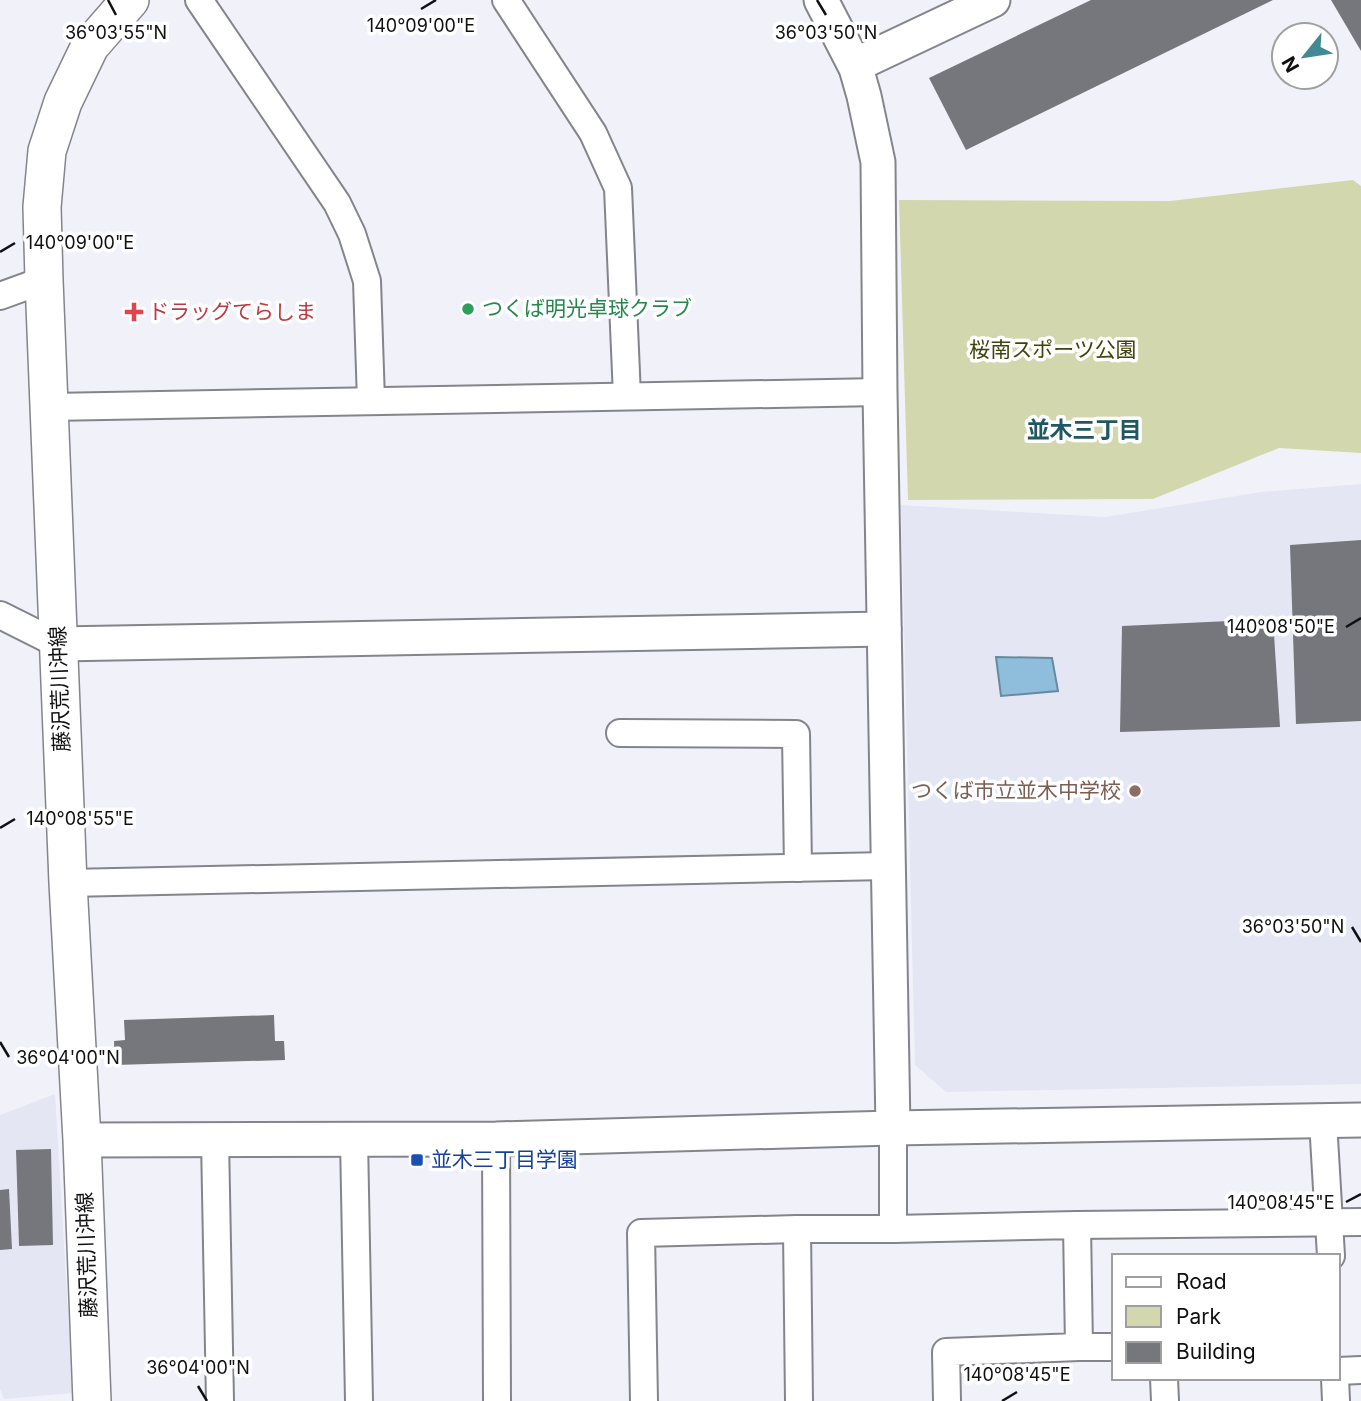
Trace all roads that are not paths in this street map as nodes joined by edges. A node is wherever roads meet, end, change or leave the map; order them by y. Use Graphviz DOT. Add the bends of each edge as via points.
graph roads {
  1 [pos="130,0"];
  2 [pos="199,0"];
  3 [pos="506,0"];
  4 [pos="821,0"];
  5 [pos="993,0"];
  6 [pos="856,68"];
  7 [pos="44,281"];
  8 [pos="0,296"];
  9 [pos="880,392"];
  10 [pos="627,396"];
  11 [pos="371,401"];
  12 [pos="50,407"];
  13 [pos="0,615"];
  14 [pos="884,629"];
  15 [pos="58,644"];
  16 [pos="620,733"];
  17 [pos="888,866"];
  18 [pos="798,868"];
  19 [pos="68,883"];
  20 [pos="1361,1120"];
  21 [pos="1323,1121"];
  22 [pos="893,1128"];
  23 [pos="354,1139"];
  24 [pos="496,1139"];
  25 [pos="82,1140"];
  26 [pos="215,1140"];
  27 [pos="1330,1222"];
  28 [pos="1361,1222"];
  29 [pos="1077,1225"];
  30 [pos="797,1229"];
  31 [pos="894,1229"];
  32 [pos="1331,1254"];
  33 [pos="1079,1347"];
  34 [pos="1112,1347"];
  35 [pos="1361,1370"];
  36 [pos="1340,1371"];
  37 [pos="1164,1380"];
  38 [pos="1335,1380"];
  39 [pos="92,1401"];
  40 [pos="220,1401"];
  41 [pos="359,1401"];
  42 [pos="497,1401"];
  43 [pos="644,1401"];
  44 [pos="799,1401"];
  45 [pos="947,1401"];
  46 [pos="1165,1401"];
  47 [pos="1336,1401"];
  1 -- 7 [label="main road, 藤沢荒川沖線" via="90,46 63,102 47,151 42,207"];
  2 -- 11 [label="street" via="337,203 352,234 366,281"];
  3 -- 10 [label="street" via="593,133 618,188"];
  4 -- 6 [label="street"];
  5 -- 6 [label="street"];
  6 -- 9 [label="street" via="878,162"];
  7 -- 8 [label="street"];
  7 -- 12 [label="main road, 藤沢荒川沖線"];
  9 -- 10 [label="street"];
  9 -- 14 [label="street"];
  10 -- 11 [label="street"];
  11 -- 12 [label="street"];
  12 -- 15 [label="main road, 藤沢荒川沖線"];
  13 -- 15 [label="street"];
  14 -- 15 [label="street"];
  14 -- 17 [label="street"];
  15 -- 19 [label="main road, 藤沢荒川沖線"];
  16 -- 18 [label="street" via="796,734"];
  17 -- 18 [label="street"];
  17 -- 22 [label="street"];
  18 -- 19 [label="street"];
  19 -- 25 [label="main road, 藤沢荒川沖線"];
  20 -- 21 [label="street"];
  21 -- 22 [label="street"];
  21 -- 27 [label="street"];
  22 -- 24 [label="street"];
  22 -- 31 [label="street"];
  23 -- 24 [label="street"];
  23 -- 26 [label="street"];
  23 -- 41 [label="street"];
  24 -- 42 [label="street"];
  25 -- 26 [label="street"];
  25 -- 39 [label="main road, 藤沢荒川沖線"];
  26 -- 40 [label="street"];
  27 -- 28 [label="street"];
  27 -- 29 [label="street"];
  27 -- 32 [label="street"];
  29 -- 31 [label="street"];
  29 -- 33 [label="street"];
  30 -- 31 [label="street"];
  30 -- 43 [label="street" via="641,1233"];
  30 -- 44 [label="street"];
  33 -- 34 [label="street"];
  33 -- 45 [label="street" via="946,1352"];
  35 -- 36 [label="street"];
  37 -- 46 [label="street"];
  38 -- 47 [label="street"];
}
